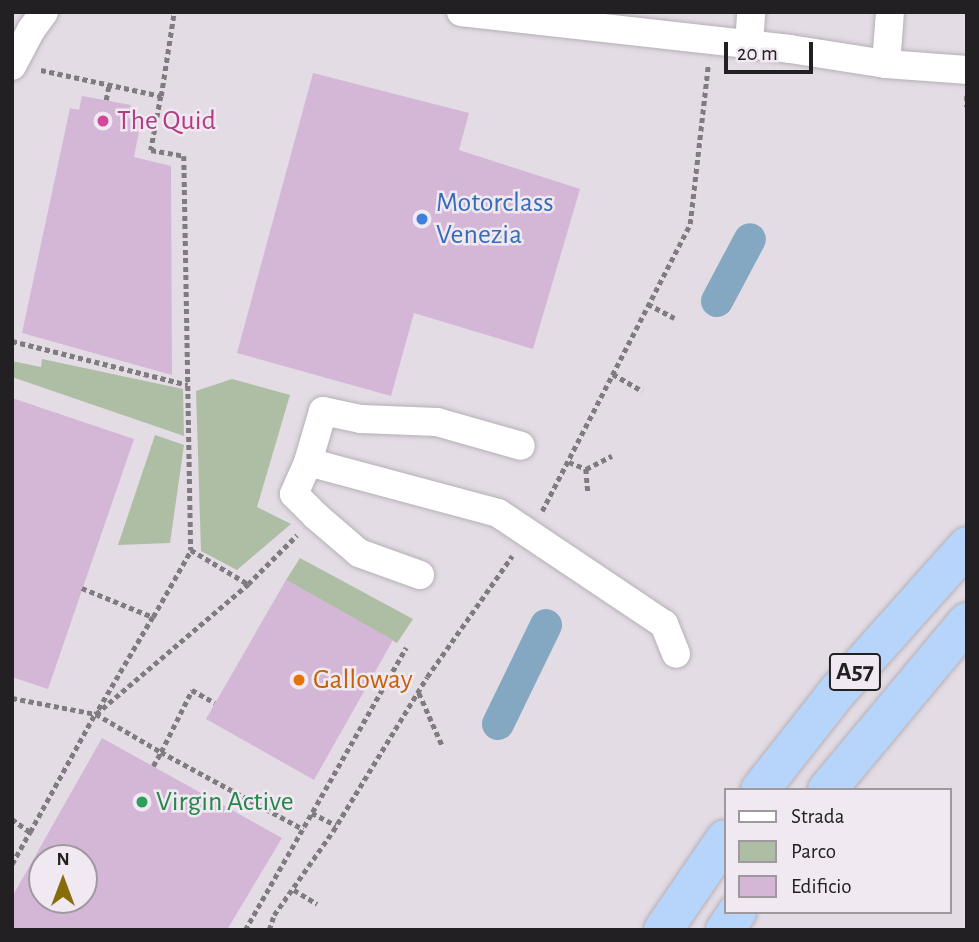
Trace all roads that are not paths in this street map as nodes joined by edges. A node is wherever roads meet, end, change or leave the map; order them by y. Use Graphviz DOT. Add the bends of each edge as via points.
graph roads {
  1 [pos="44,12"];
  2 [pos="461,12"];
  3 [pos="751,12"];
  4 [pos="890,12"];
  5 [pos="749,44"];
  6 [pos="886,64"];
  7 [pos="13,65"];
  8 [pos="967,70"];
  9 [pos="521,446"];
  10 [pos="308,462"];
  11 [pos="960,553"];
  12 [pos="420,575"];
  13 [pos="967,622"];
  14 [pos="677,654"];
  15 [pos="762,788"];
  16 [pos="830,788"];
  17 [pos="724,840"];
  18 [pos="736,914"];
  19 [pos="663,930"];
  20 [pos="725,930"];
  1 -- 7 [label="street"];
  2 -- 5 [label="street"];
  3 -- 5 [label="street"];
  4 -- 6 [label="street"];
  5 -- 6 [label="street"];
  6 -- 8 [label="street"];
  9 -- 10 [label="street" via="437,422 361,419 323,411"];
  10 -- 12 [label="street" via="294,494 359,552"];
  10 -- 14 [label="street" via="498,513 664,624"];
  11 -- 15 [label="highway, A57" via="838,691"];
  13 -- 16 [label="highway, A57"];
  17 -- 19 [label="highway"];
  18 -- 20 [label="highway"];
}
